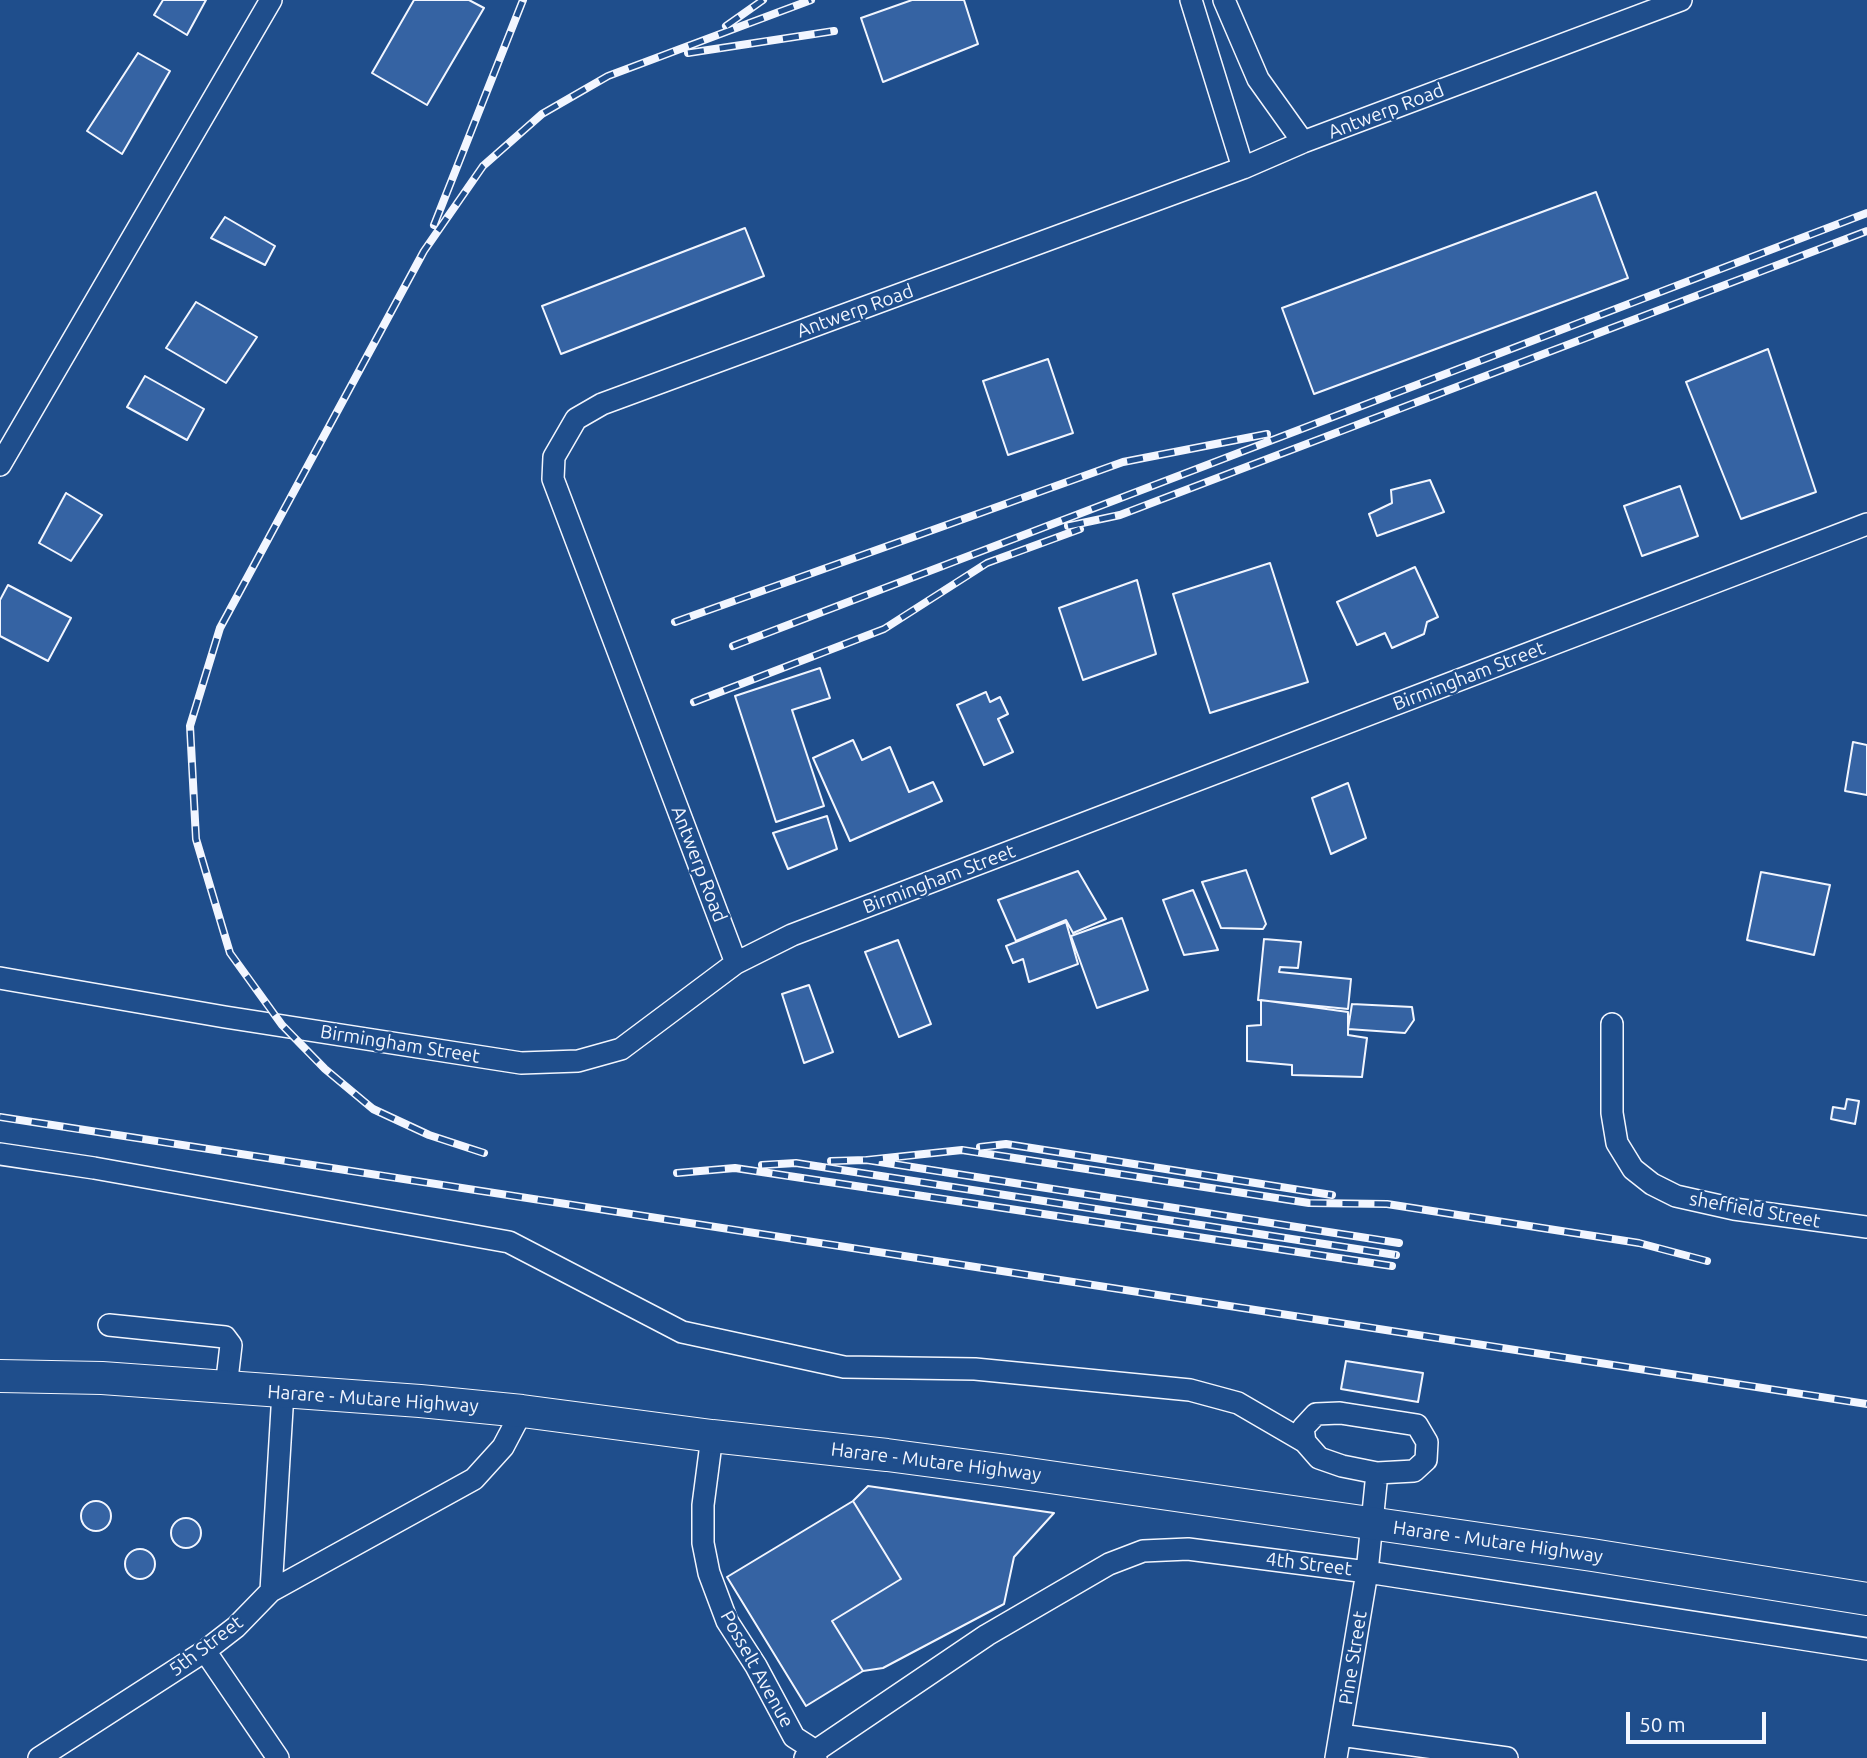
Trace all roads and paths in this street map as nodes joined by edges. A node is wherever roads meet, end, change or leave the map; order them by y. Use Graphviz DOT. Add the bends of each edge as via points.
graph roads {
  1 [pos="271,0"];
  2 [pos="1191,0"];
  3 [pos="1224,0"];
  4 [pos="1681,0"];
  5 [pos="1303,142"];
  6 [pos="1243,168"];
  7 [pos="0,465"];
  8 [pos="1867,524"];
  9 [pos="736,962"];
  10 [pos="0,978"];
  11 [pos="1612,1024"];
  12 [pos="0,1154"];
  13 [pos="1867,1227"];
  14 [pos="109,1325"];
  15 [pos="0,1376"];
  16 [pos="226,1388"];
  17 [pos="283,1392"];
  18 [pos="522,1411"];
  19 [pos="712,1436"];
  20 [pos="1305,1442"];
  21 [pos="1377,1474"];
  22 [pos="1373,1524"];
  23 [pos="1367,1572"];
  24 [pos="271,1591"];
  25 [pos="1867,1599"];
  26 [pos="1867,1649"];
  27 [pos="205,1651"];
  28 [pos="1340,1735"];
  29 [pos="804,1753"];
  30 [pos="39,1758"];
  31 [pos="278,1758"];
  32 [pos="1336,1758"];
  33 [pos="1507,1758"];
  1 -- 7 [label="street"];
  2 -- 6 [label="street"];
  3 -- 5 [label="street" via="1258,79"];
  4 -- 5 [label="street, Antwerp Road"];
  5 -- 6 [label="street, Antwerp Road"];
  6 -- 9 [label="street, Antwerp Road" via="602,404 576,419 563,437 554,457 553,479"];
  8 -- 9 [label="street, Birmingham Street" via="792,935"];
  9 -- 10 [label="street, Birmingham Street" via="621,1049 579,1061 550,1063 521,1063"];
  11 -- 13 [label="street, sheffield Street" via="1612,1112 1617,1143 1633,1169 1676,1196 1734,1209"];
  12 -- 20 [label="street" via="509,1242 695,1335 844,1367 975,1369 1190,1390 1238,1404"];
  14 -- 16 [label="street" via="225,1338 231,1345"];
  15 -- 16 [label="highway, Harare - Mutare Highway"];
  16 -- 17 [label="highway, Harare - Mutare Highway"];
  17 -- 18 [label="highway, Harare - Mutare Highway"];
  17 -- 24 [label="street"];
  18 -- 19 [label="highway, Harare - Mutare Highway"];
  18 -- 24 [label="street, 5th Street" via="503,1447 474,1479"];
  19 -- 22 [label="highway, Harare - Mutare Highway" via="1008,1471"];
  19 -- 29 [label="street, Posselt Avenue" via="703,1505 709,1573 727,1621"];
  20 -- 21 [label="street" via="1319,1458"];
  20 -- 21 [label="street" via="1303,1428 1316,1414 1340,1413 1417,1425 1427,1442 1426,1460 1414,1471"];
  21 -- 22 [label="street, Pine Street"];
  22 -- 23 [label="street, Pine Street"];
  22 -- 25 [label="highway, Harare - Mutare Highway"];
  23 -- 26 [label="street, 4th Street"];
  23 -- 28 [label="street, Pine Street"];
  23 -- 29 [label="street, 4th Street" via="1188,1549 1143,1551 1109,1564 987,1634"];
  24 -- 27 [label="street, 5th Street"];
  27 -- 30 [label="street, 5th Street"];
  27 -- 31 [label="street"];
  28 -- 32 [label="street, Pine Street"];
  28 -- 33 [label="street"];
}
